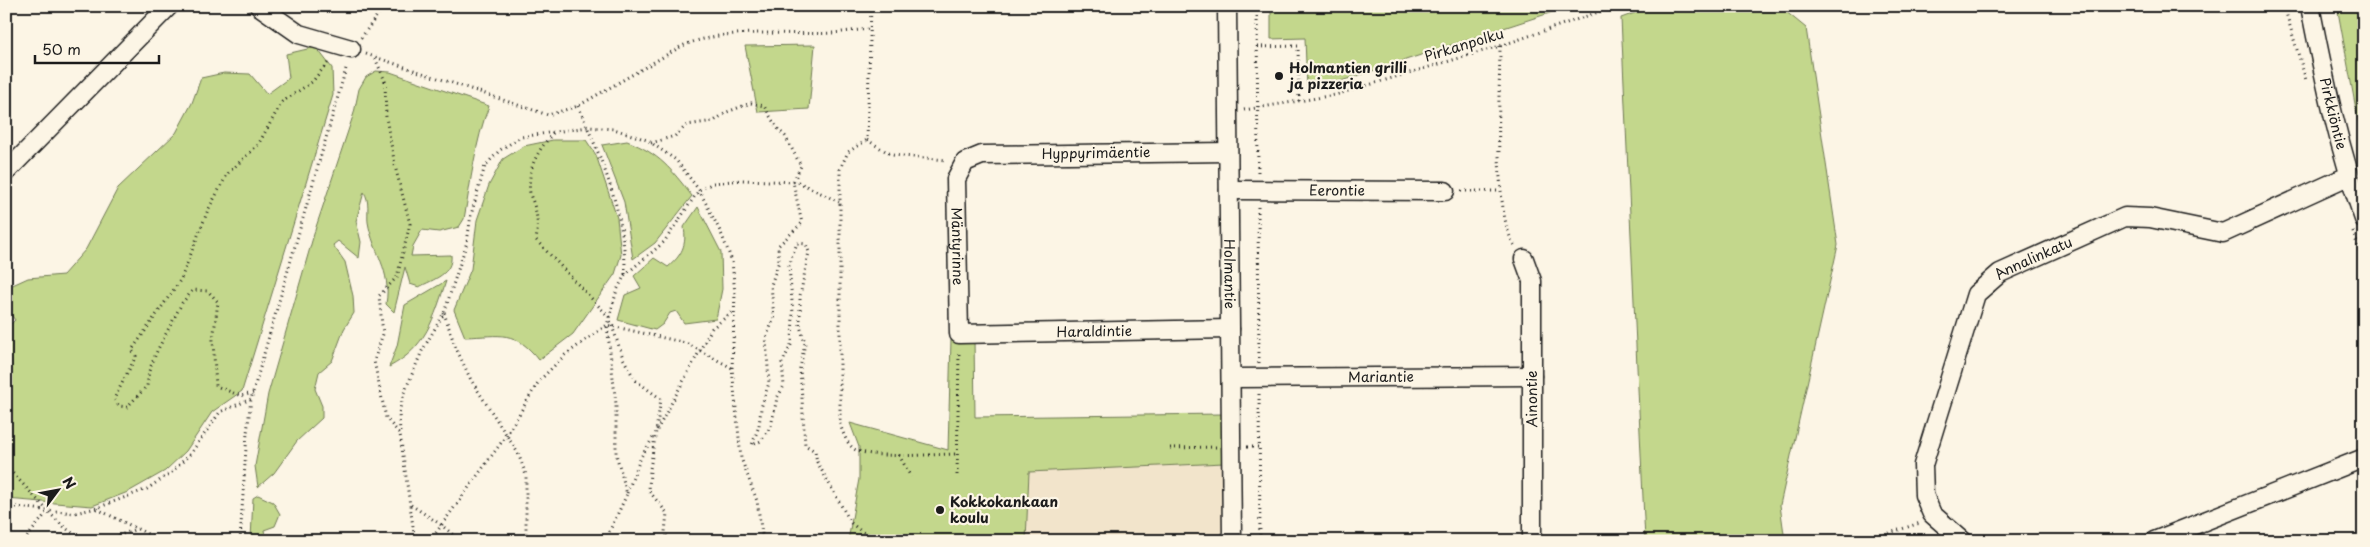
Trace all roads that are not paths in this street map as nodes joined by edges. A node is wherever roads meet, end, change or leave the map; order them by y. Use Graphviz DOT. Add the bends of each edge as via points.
graph roads {
  1 [pos="169,6"];
  2 [pos="258,6"];
  3 [pos="1227,6"];
  4 [pos="2310,6"];
  5 [pos="351,50"];
  6 [pos="1228,152"];
  7 [pos="965,162"];
  8 [pos="6,172"];
  9 [pos="2348,176"];
  10 [pos="1229,190"];
  11 [pos="1445,191"];
  12 [pos="2364,219"];
  13 [pos="1524,259"];
  14 [pos="1230,329"];
  15 [pos="959,334"];
  16 [pos="1532,376"];
  17 [pos="1231,378"];
  18 [pos="2364,458"];
  19 [pos="1232,541"];
  20 [pos="1532,541"];
  21 [pos="1963,541"];
  22 [pos="2154,541"];
  1 -- 8 [label="street"];
  2 -- 5 [label="street" via="298,34"];
  3 -- 6 [label="street, Holmantie"];
  4 -- 9 [label="street, Pirkkiöntie"];
  6 -- 7 [label="street, Hyppyrimäentie" via="982,155"];
  6 -- 10 [label="street, Holmantie"];
  7 -- 15 [label="street, Mäntyrinne" via="956,179"];
  9 -- 12 [label="street, Pirkkiöntie"];
  9 -- 21 [label="street, Annalinkatu" via="2223,233 2150,218 2125,217 2000,273 1976,294 1923,465 1924,496 1935,518"];
  10 -- 11 [label="street, Eerontie"];
  10 -- 14 [label="street, Holmantie"];
  13 -- 16 [label="street, Ainontie" via="1532,281"];
  14 -- 15 [label="street, Haraldintie"];
  14 -- 17 [label="street, Holmantie"];
  16 -- 17 [label="street, Mariantie"];
  16 -- 20 [label="street, Ainontie"];
  17 -- 19 [label="street, Holmantie"];
  18 -- 22 [label="street"];
}
